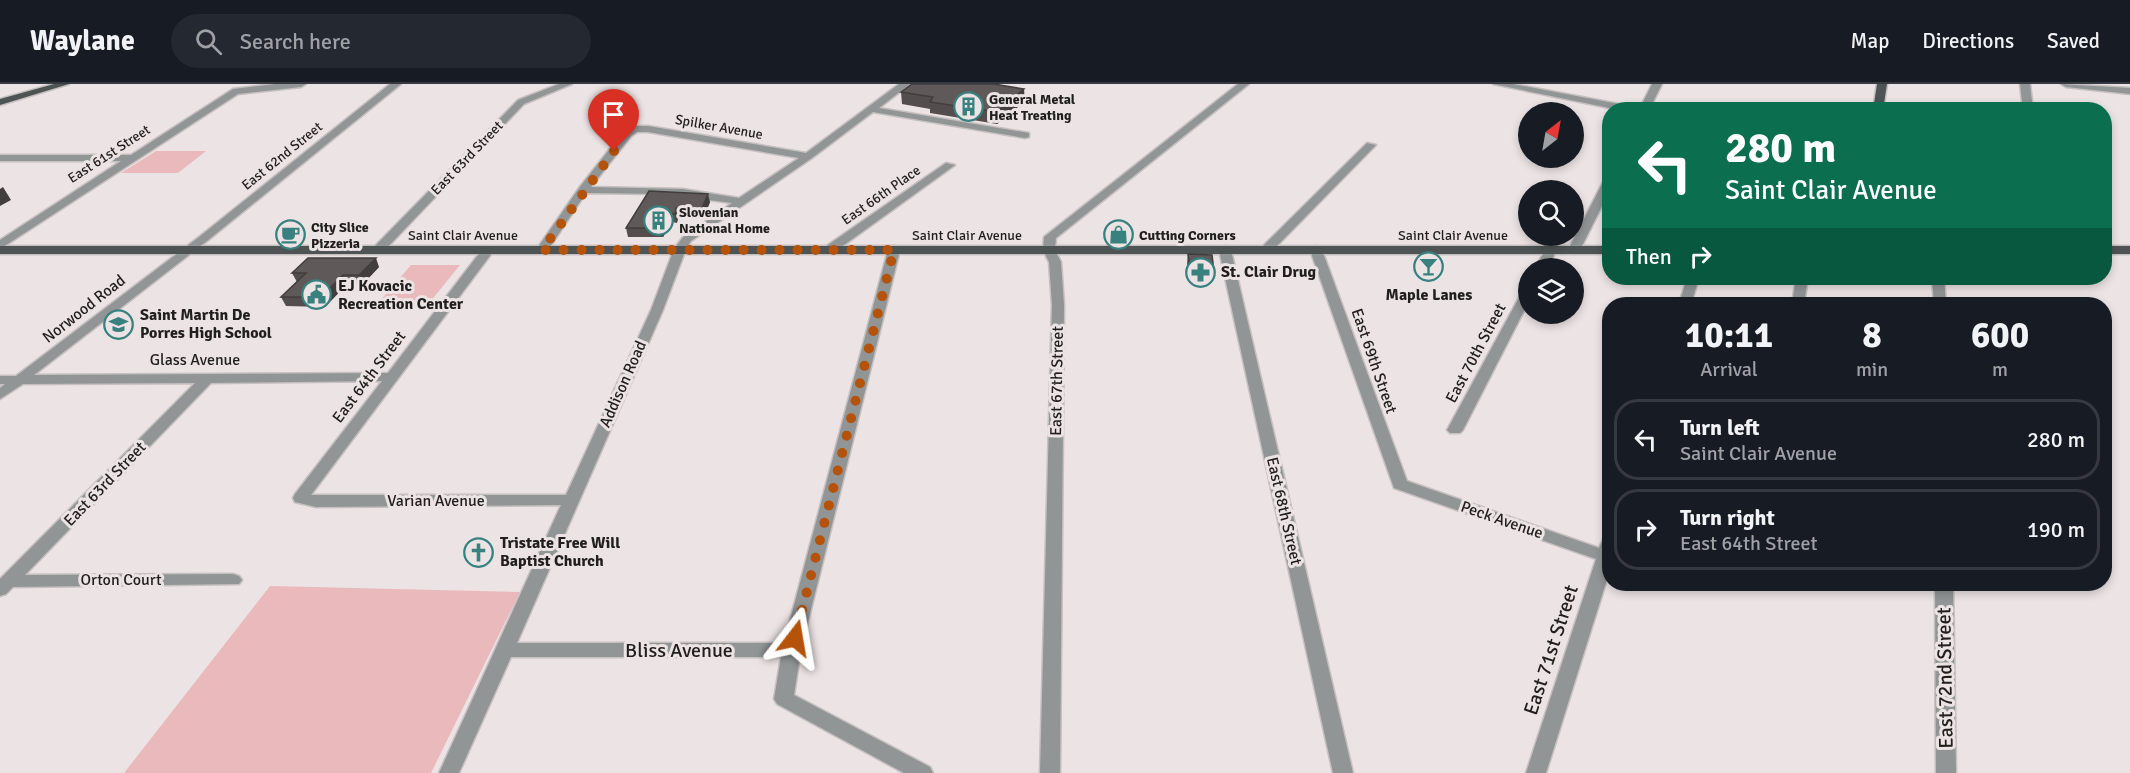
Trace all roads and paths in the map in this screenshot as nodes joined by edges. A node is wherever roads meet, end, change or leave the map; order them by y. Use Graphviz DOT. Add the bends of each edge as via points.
graph roads {
  1 [pos="64,84"];
  2 [pos="301,84"];
  3 [pos="396,84"];
  4 [pos="567,84"];
  5 [pos="905,84"];
  6 [pos="1244,84"];
  7 [pos="1498,84"];
  8 [pos="1657,84"];
  9 [pos="1882,84"];
  10 [pos="2025,84"];
  11 [pos="2066,84"];
  12 [pos="2130,92"];
  13 [pos="0,102"];
  14 [pos="1648,102"];
  15 [pos="1879,102"];
  16 [pos="2027,102"];
  17 [pos="1602,103"];
  18 [pos="870,109"];
  19 [pos="1025,135"];
  20 [pos="1371,145"];
  21 [pos="807,156"];
  22 [pos="0,158"];
  23 [pos="130,158"];
  24 [pos="950,165"];
  25 [pos="583,190"];
  26 [pos="1602,194"];
  27 [pos="742,202"];
  28 [pos="0,245"];
  29 [pos="187,249"];
  30 [pos="680,249"];
  31 [pos="0,250"];
  32 [pos="378,250"];
  33 [pos="488,250"];
  34 [pos="542,250"];
  35 [pos="829,250"];
  36 [pos="894,250"];
  37 [pos="1049,250"];
  38 [pos="1225,250"];
  39 [pos="1266,250"];
  40 [pos="1316,250"];
  41 [pos="1551,250"];
  42 [pos="1574,250"];
  43 [pos="1602,250"];
  44 [pos="2112,250"];
  45 [pos="2130,250"];
  46 [pos="1547,258"];
  47 [pos="1518,311"];
  48 [pos="209,377"];
  49 [pos="390,377"];
  50 [pos="0,380"];
  51 [pos="20,380"];
  52 [pos="0,395"];
  53 [pos="1455,430"];
  54 [pos="1400,484"];
  55 [pos="301,498"];
  56 [pos="571,500"];
  57 [pos="1602,547"];
  58 [pos="1602,565"];
  59 [pos="233,580"];
  60 [pos="5,585"];
  61 [pos="1944,591"];
  62 [pos="504,650"];
  63 [pos="792,650"];
  64 [pos="449,773"];
  65 [pos="923,773"];
  66 [pos="1050,773"];
  67 [pos="1343,773"];
  68 [pos="1536,773"];
  69 [pos="1946,773"];
  1 -- 13 [label="main road"];
  2 -- 23 [label="street, East 61st Street" via="236,91"];
  3 -- 29 [label="street, East 62nd Street"];
  4 -- 32 [label="street, East 63rd Street" via="521,102"];
  5 -- 18 [label="street, Addison Road"];
  6 -- 37 [label="street" via="1050,237"];
  7 -- 17 [label="street"];
  8 -- 14 [label="street"];
  9 -- 15 [label="main road"];
  10 -- 16 [label="street"];
  11 -- 12 [label="street"];
  18 -- 19 [label="street"];
  18 -- 21 [label="street, Addison Road"];
  20 -- 39 [label="street"];
  21 -- 25 [label="street, Spilker Avenue" via="635,129"];
  21 -- 27 [label="street, Addison Road"];
  22 -- 23 [label="street"];
  23 -- 28 [label="street, East 61st Street"];
  24 -- 35 [label="street, East 66th Place"];
  25 -- 27 [label="street" via="659,189 704,193"];
  25 -- 34 [label="street"];
  26 -- 42 [label="street"];
  27 -- 30 [label="street, Addison Road" via="687,239"];
  29 -- 31 [label="main road, Saint Clair Avenue"];
  29 -- 32 [label="main road, Saint Clair Avenue"];
  29 -- 51 [label="street, Norwood Road"];
  30 -- 34 [label="main road, Saint Clair Avenue"];
  30 -- 35 [label="main road, Saint Clair Avenue"];
  30 -- 56 [label="street, Addison Road" via="657,310"];
  32 -- 33 [label="main road, Saint Clair Avenue"];
  33 -- 34 [label="main road, Saint Clair Avenue"];
  33 -- 49 [label="street, East 64th Street"];
  35 -- 36 [label="main road, Saint Clair Avenue"];
  36 -- 37 [label="main road, Saint Clair Avenue"];
  36 -- 63 [label="street"];
  37 -- 38 [label="main road, Saint Clair Avenue"];
  37 -- 66 [label="street, East 67th Street" via="1055,262 1058,305"];
  38 -- 39 [label="main road, Saint Clair Avenue"];
  38 -- 67 [label="street, East 68th Street"];
  39 -- 40 [label="main road, Saint Clair Avenue"];
  40 -- 41 [label="main road, Saint Clair Avenue"];
  40 -- 54 [label="street, East 69th Street"];
  41 -- 42 [label="main road, Saint Clair Avenue"];
  41 -- 46 [label="street"];
  42 -- 43 [label="main road, Saint Clair Avenue"];
  44 -- 45 [label="main road"];
  47 -- 53 [label="street, East 70th Street"];
  48 -- 49 [label="street, Glass Avenue"];
  48 -- 51 [label="street, Glass Avenue"];
  48 -- 60 [label="street, East 63rd Street"];
  49 -- 55 [label="street, East 64th Street"];
  50 -- 51 [label="street, Glass Avenue"];
  51 -- 52 [label="street, Norwood Road"];
  54 -- 57 [label="street, Peck Avenue"];
  55 -- 56 [label="street, Varian Avenue" via="316,502"];
  56 -- 62 [label="street, Addison Road"];
  58 -- 68 [label="street, East 71st Street"];
  59 -- 60 [label="street, Orton Court"];
  61 -- 69 [label="street, East 72nd Street"];
  62 -- 63 [label="street, Bliss Avenue"];
  62 -- 64 [label="street, Addison Road"];
  63 -- 65 [label="street" via="784,699"];
}
